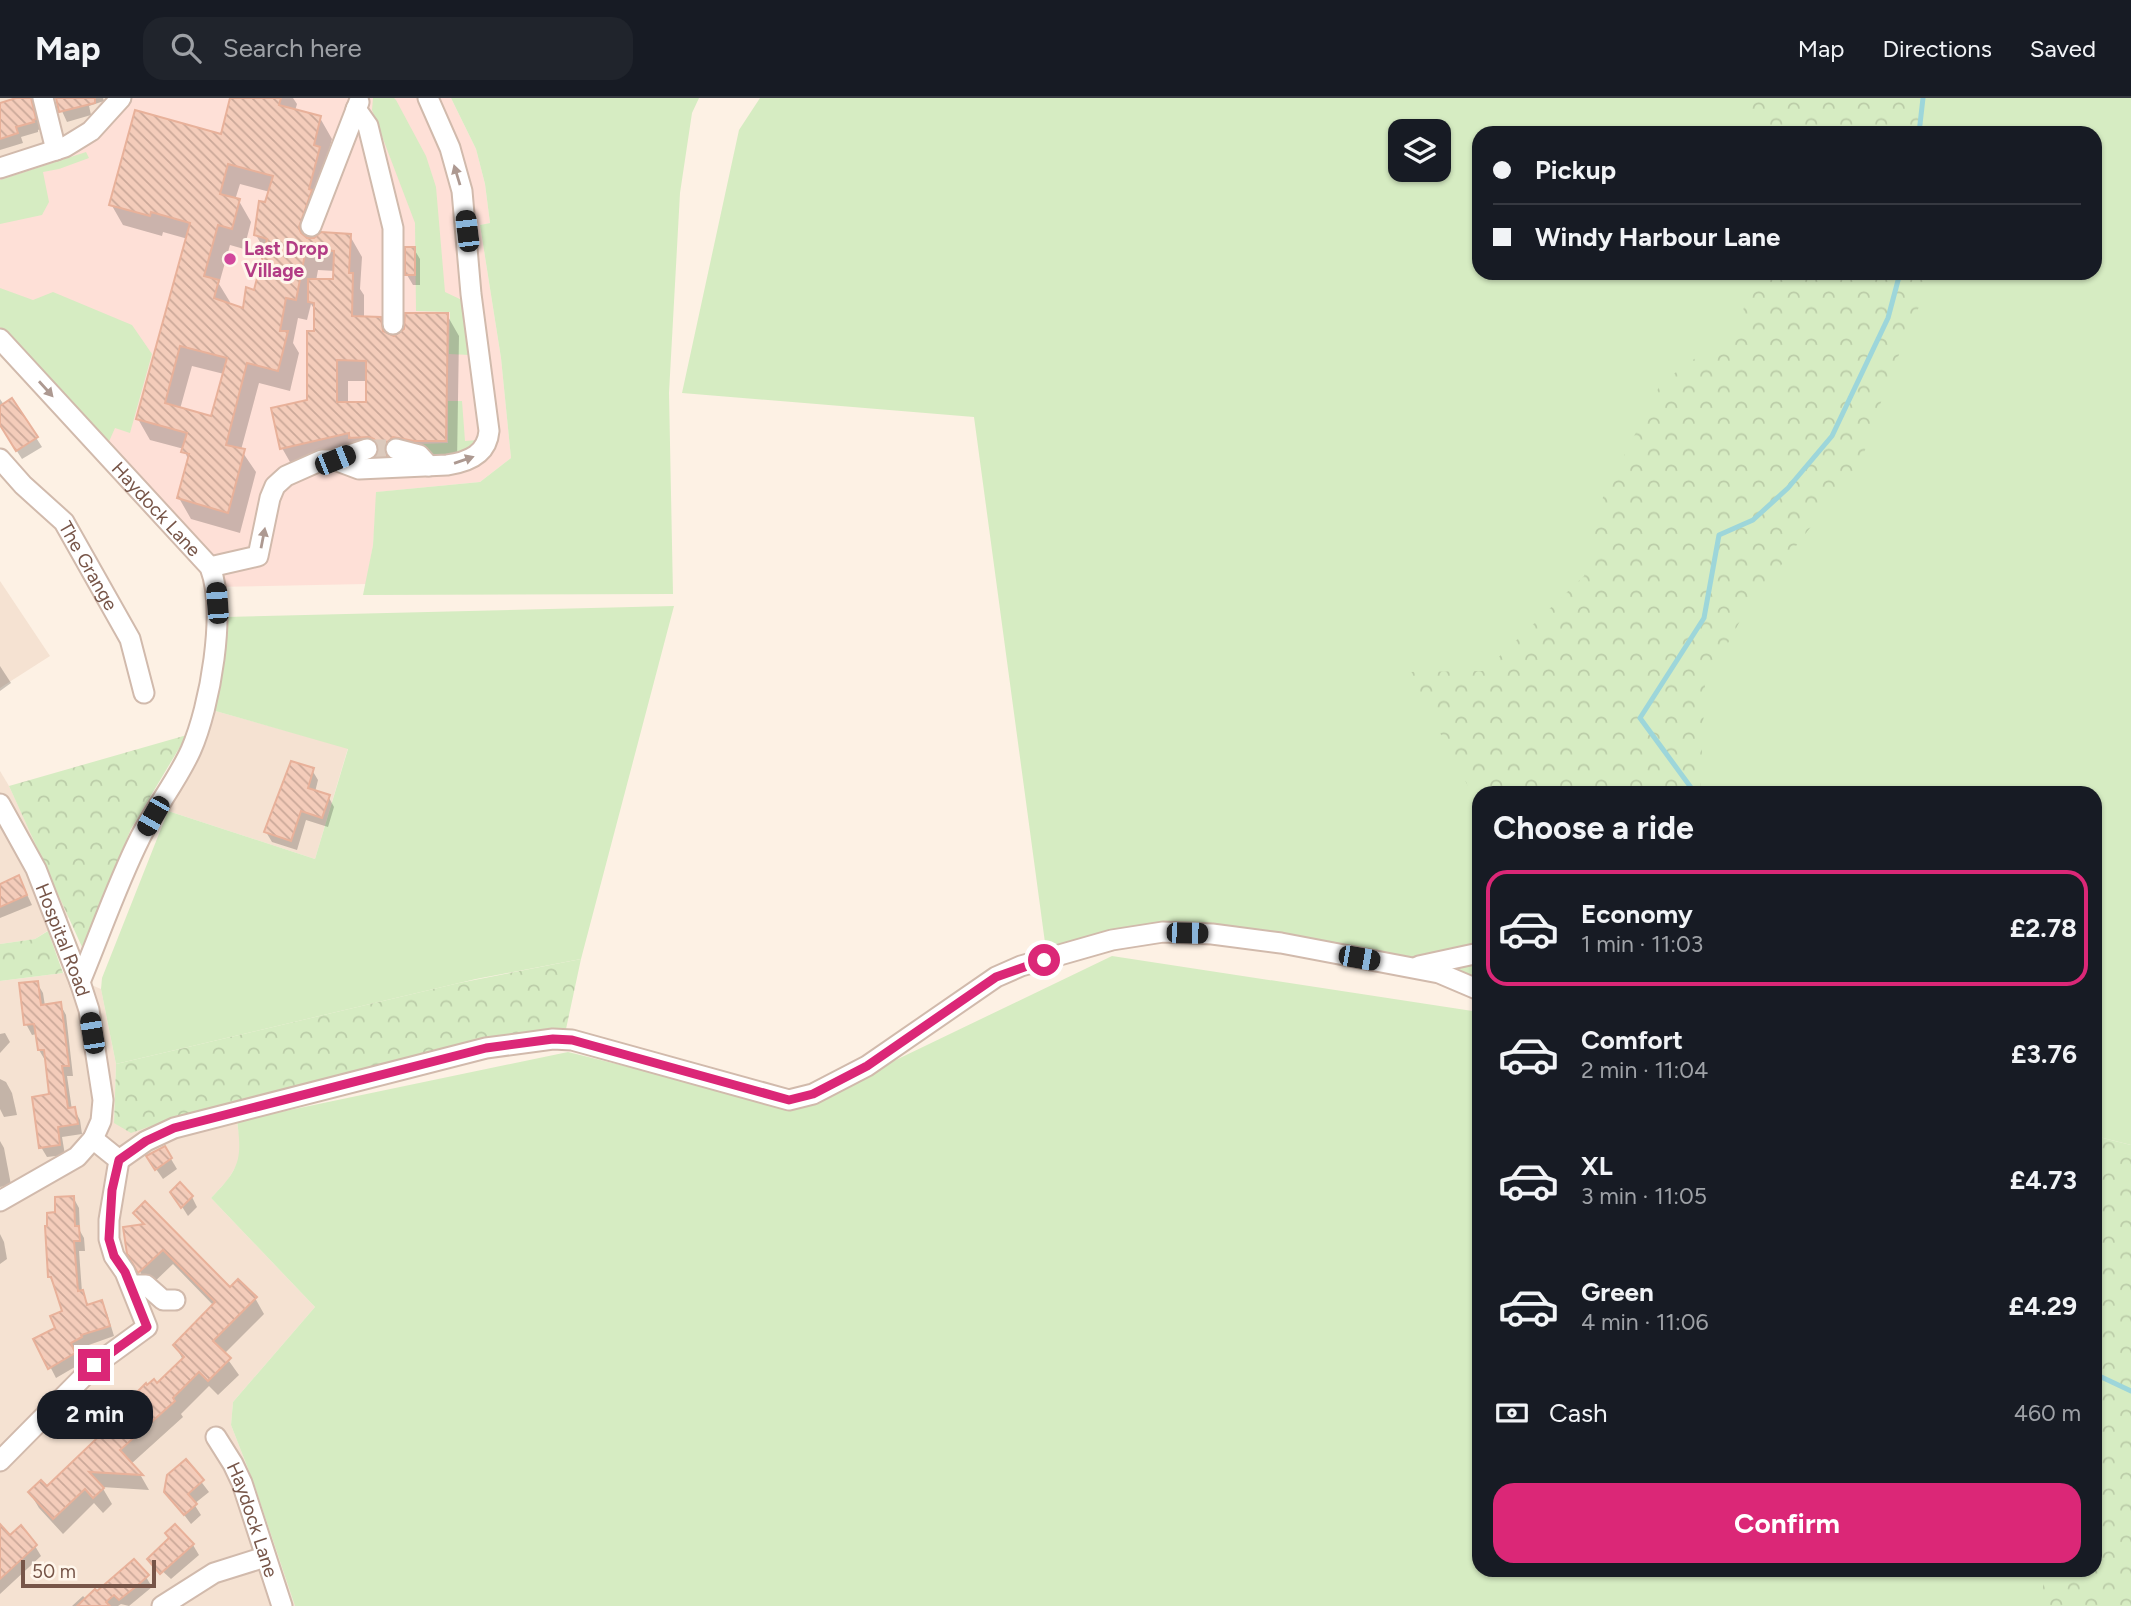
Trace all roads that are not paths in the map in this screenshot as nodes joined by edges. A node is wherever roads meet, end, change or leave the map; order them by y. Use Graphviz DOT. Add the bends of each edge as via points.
graph roads {
  1 [pos="43,98"];
  2 [pos="121,98"];
  3 [pos="428,98"];
  4 [pos="358,104"];
  5 [pos="56,150"];
  6 [pos="0,168"];
  7 [pos="311,226"];
  8 [pos="393,324"];
  9 [pos="0,339"];
  10 [pos="367,449"];
  11 [pos="396,449"];
  12 [pos="0,459"];
  13 [pos="335,460"];
  14 [pos="429,466"];
  15 [pos="210,567"];
  16 [pos="144,693"];
  17 [pos="0,804"];
  18 [pos="9,839"];
  19 [pos="1472,954"];
  20 [pos="1411,967"];
  21 [pos="80,982"];
  22 [pos="1472,987"];
  23 [pos="93,1139"];
  24 [pos="119,1160"];
  25 [pos="0,1201"];
  26 [pos="131,1285"];
  27 [pos="175,1300"];
  28 [pos="216,1437"];
  29 [pos="0,1461"];
  30 [pos="265,1557"];
  31 [pos="162,1606"];
  32 [pos="282,1606"];
  1 -- 5 [label="street"];
  2 -- 5 [label="street" via="91,131"];
  14 -- 3 [label="street, one-way" via="462,463 477,455 488,441 489,431 462,191"];
  4 -- 7 [label="street"];
  4 -- 8 [label="street" via="368,126 393,228"];
  5 -- 6 [label="street"];
  9 -- 15 [label="street, Haydock Lane, one-way"];
  10 -- 13 [label="street"];
  11 -- 14 [label="street" via="419,455"];
  12 -- 16 [label="street, The Grange" via="64,522 130,639"];
  13 -- 14 [label="street" via="359,469"];
  15 -- 13 [label="street, one-way" via="258,556 275,486 286,475 316,462"];
  15 -- 21 [label="street, Haydock Lane" via="217,603 204,714 190,751 140,838"];
  17 -- 18 [label="street, Hospital Road"];
  18 -- 21 [label="street, Hospital Road" via="36,869"];
  19 -- 20 [label="street"];
  20 -- 22 [label="street"];
  20 -- 24 [label="street" via="1281,943 1163,932 1021,966 996,977 867,1066 801,1098 789,1100 572,1040 553,1039 486,1048 174,1128"];
  21 -- 23 [label="street, Hospital Road" via="103,1100"];
  23 -- 24 [label="street"];
  23 -- 25 [label="street" via="68,1163"];
  24 -- 26 [label="street" via="109,1239"];
  26 -- 27 [label="street" via="146,1285 163,1300"];
  26 -- 29 [label="street" via="147,1327 94,1365"];
  28 -- 30 [label="street, Haydock Lane" via="242,1483"];
  30 -- 31 [label="street" via="214,1573"];
  30 -- 32 [label="street, Haydock Lane"];
}
